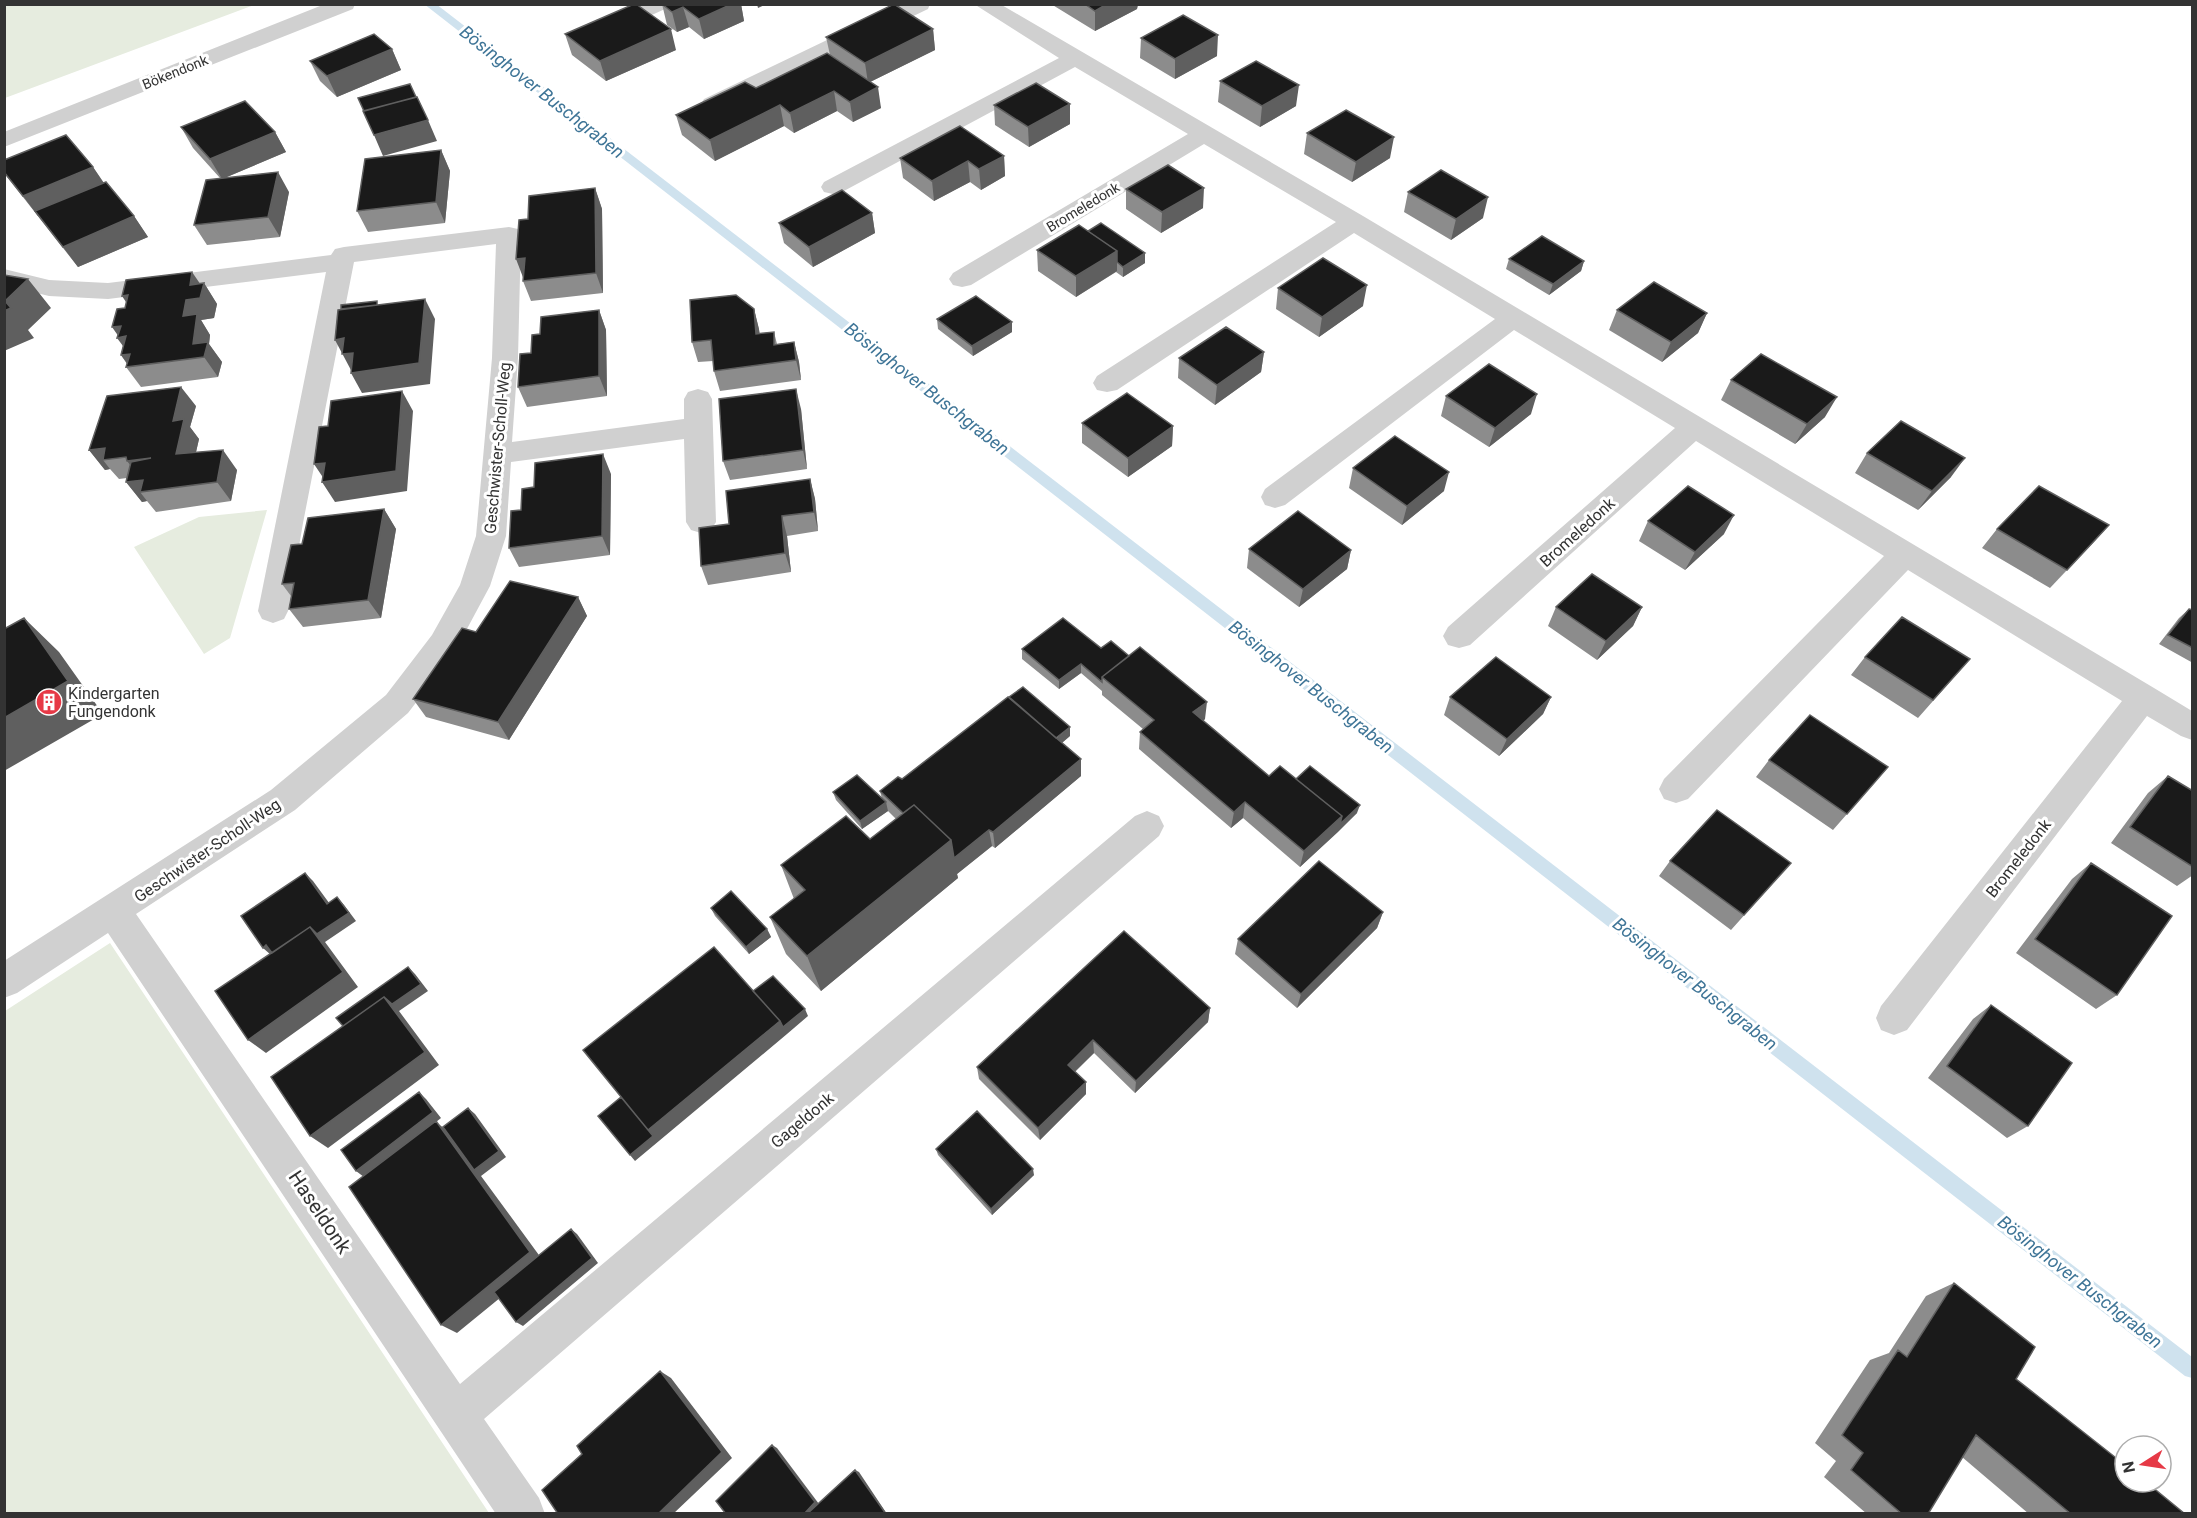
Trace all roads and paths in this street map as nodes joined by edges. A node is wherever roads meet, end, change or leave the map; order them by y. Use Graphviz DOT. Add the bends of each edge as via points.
graph roads {
  1 [pos="345,4"];
  2 [pos="657,4"];
  3 [pos="920,4"];
  4 [pos="984,4"];
  5 [pos="581,38"];
  6 [pos="1076,58"];
  7 [pos="694,113"];
  8 [pos="1204,134"];
  9 [pos="4,140"];
  10 [pos="833,187"];
  11 [pos="1354,222"];
  12 [pos="340,262"];
  13 [pos="4,277"];
  14 [pos="962,279"];
  15 [pos="1513,318"];
  16 [pos="1107,383"];
  17 [pos="1694,427"];
  18 [pos="498,454"];
  19 [pos="1275,497"];
  20 [pos="701,522"];
  21 [pos="1905,554"];
  22 [pos="273,612"];
  23 [pos="1459,636"];
  24 [pos="2143,698"];
  25 [pos="2193,727"];
  26 [pos="1676,789"];
  27 [pos="1146,826"];
  28 [pos="114,912"];
  29 [pos="4,981"];
  30 [pos="1894,1018"];
  31 [pos="458,1413"];
  32 [pos="523,1514"];
  1 -- 9 [label="street, Bökendonk"];
  2 -- 5 [label="street"];
  3 -- 7 [label="street"];
  4 -- 6 [label="street"];
  6 -- 8 [label="street"];
  6 -- 10 [label="street"];
  8 -- 11 [label="street"];
  8 -- 14 [label="street, Bromeledonk"];
  11 -- 15 [label="street"];
  11 -- 16 [label="street"];
  12 -- 13 [label="street, Geschwister-Scholl-Weg" via="108,291 50,288"];
  12 -- 18 [label="street, Geschwister-Scholl-Weg" via="344,255 510,235"];
  12 -- 22 [label="street"];
  15 -- 17 [label="street"];
  15 -- 19 [label="street"];
  17 -- 21 [label="street"];
  17 -- 23 [label="street, Bromeledonk"];
  18 -- 20 [label="street" via="698,413"];
  18 -- 28 [label="street, Geschwister-Scholl-Weg" via="491,536 475,586 443,644 397,704 283,800"];
  21 -- 24 [label="street"];
  21 -- 26 [label="street"];
  24 -- 25 [label="street"];
  24 -- 30 [label="street, Bromeledonk"];
  27 -- 31 [label="street, Gageldonk"];
  28 -- 29 [label="street, Geschwister-Scholl-Weg"];
  28 -- 31 [label="street, Haseldonk"];
  31 -- 32 [label="street, Haseldonk"];
}
